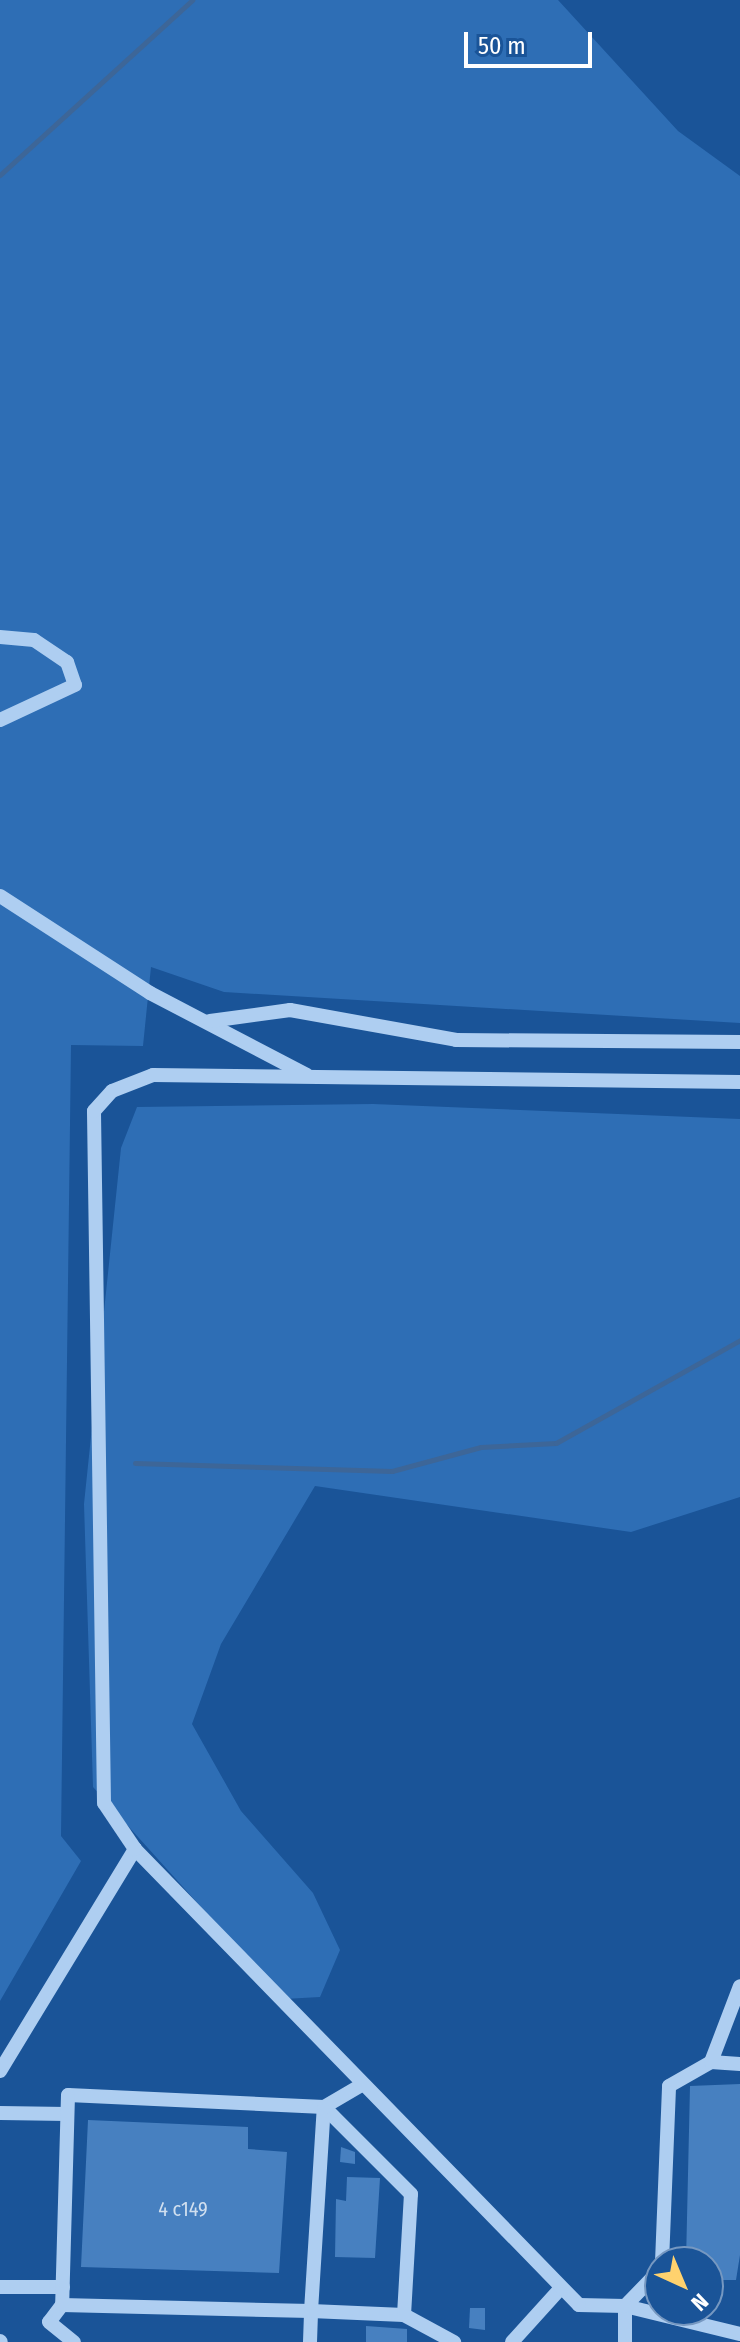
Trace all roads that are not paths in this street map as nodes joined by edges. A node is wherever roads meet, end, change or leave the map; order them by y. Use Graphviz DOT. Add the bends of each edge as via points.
graph roads {
  1 [pos="0,637"];
  2 [pos="0,720"];
  3 [pos="0,896"];
  4 [pos="210,1021"];
  5 [pos="740,1042"];
  6 [pos="307,1075"];
  7 [pos="740,1082"];
  8 [pos="135,1849"];
  9 [pos="740,1986"];
  10 [pos="711,2062"];
  11 [pos="740,2064"];
  12 [pos="0,2071"];
  13 [pos="360,2086"];
  14 [pos="324,2107"];
  15 [pos="0,2113"];
  16 [pos="67,2114"];
  17 [pos="663,2246"];
  18 [pos="644,2286"];
  19 [pos="0,2287"];
  20 [pos="63,2287"];
  21 [pos="561,2288"];
  22 [pos="62,2305"];
  23 [pos="625,2306"];
  24 [pos="311,2311"];
  25 [pos="404,2315"];
  26 [pos="740,2334"];
  27 [pos="74,2342"];
  28 [pos="310,2342"];
  29 [pos="454,2342"];
  30 [pos="512,2342"];
  31 [pos="625,2342"];
  1 -- 2 [label="street" via="34,640 67,662 75,685"];
  3 -- 4 [label="street" via="150,993"];
  4 -- 5 [label="street" via="290,1010 456,1040"];
  4 -- 6 [label="street"];
  6 -- 7 [label="street"];
  6 -- 8 [label="street" via="153,1075 121,1085 94,1111 104,1803"];
  8 -- 12 [label="street"];
  8 -- 13 [label="street"];
  9 -- 10 [label="street"];
  10 -- 11 [label="street"];
  10 -- 17 [label="street" via="669,2086"];
  13 -- 14 [label="street"];
  13 -- 21 [label="street"];
  14 -- 16 [label="street" via="68,2095"];
  14 -- 24 [label="street"];
  14 -- 25 [label="street" via="411,2194"];
  15 -- 16 [label="street"];
  16 -- 20 [label="street"];
  18 -- 23 [label="street"];
  19 -- 20 [label="street"];
  20 -- 22 [label="street"];
  21 -- 23 [label="street" via="579,2305"];
  21 -- 30 [label="street"];
  22 -- 24 [label="street"];
  22 -- 27 [label="street" via="49,2322"];
  23 -- 26 [label="street"];
  23 -- 31 [label="street"];
  24 -- 25 [label="street"];
  24 -- 28 [label="street"];
  25 -- 29 [label="street"];
}
